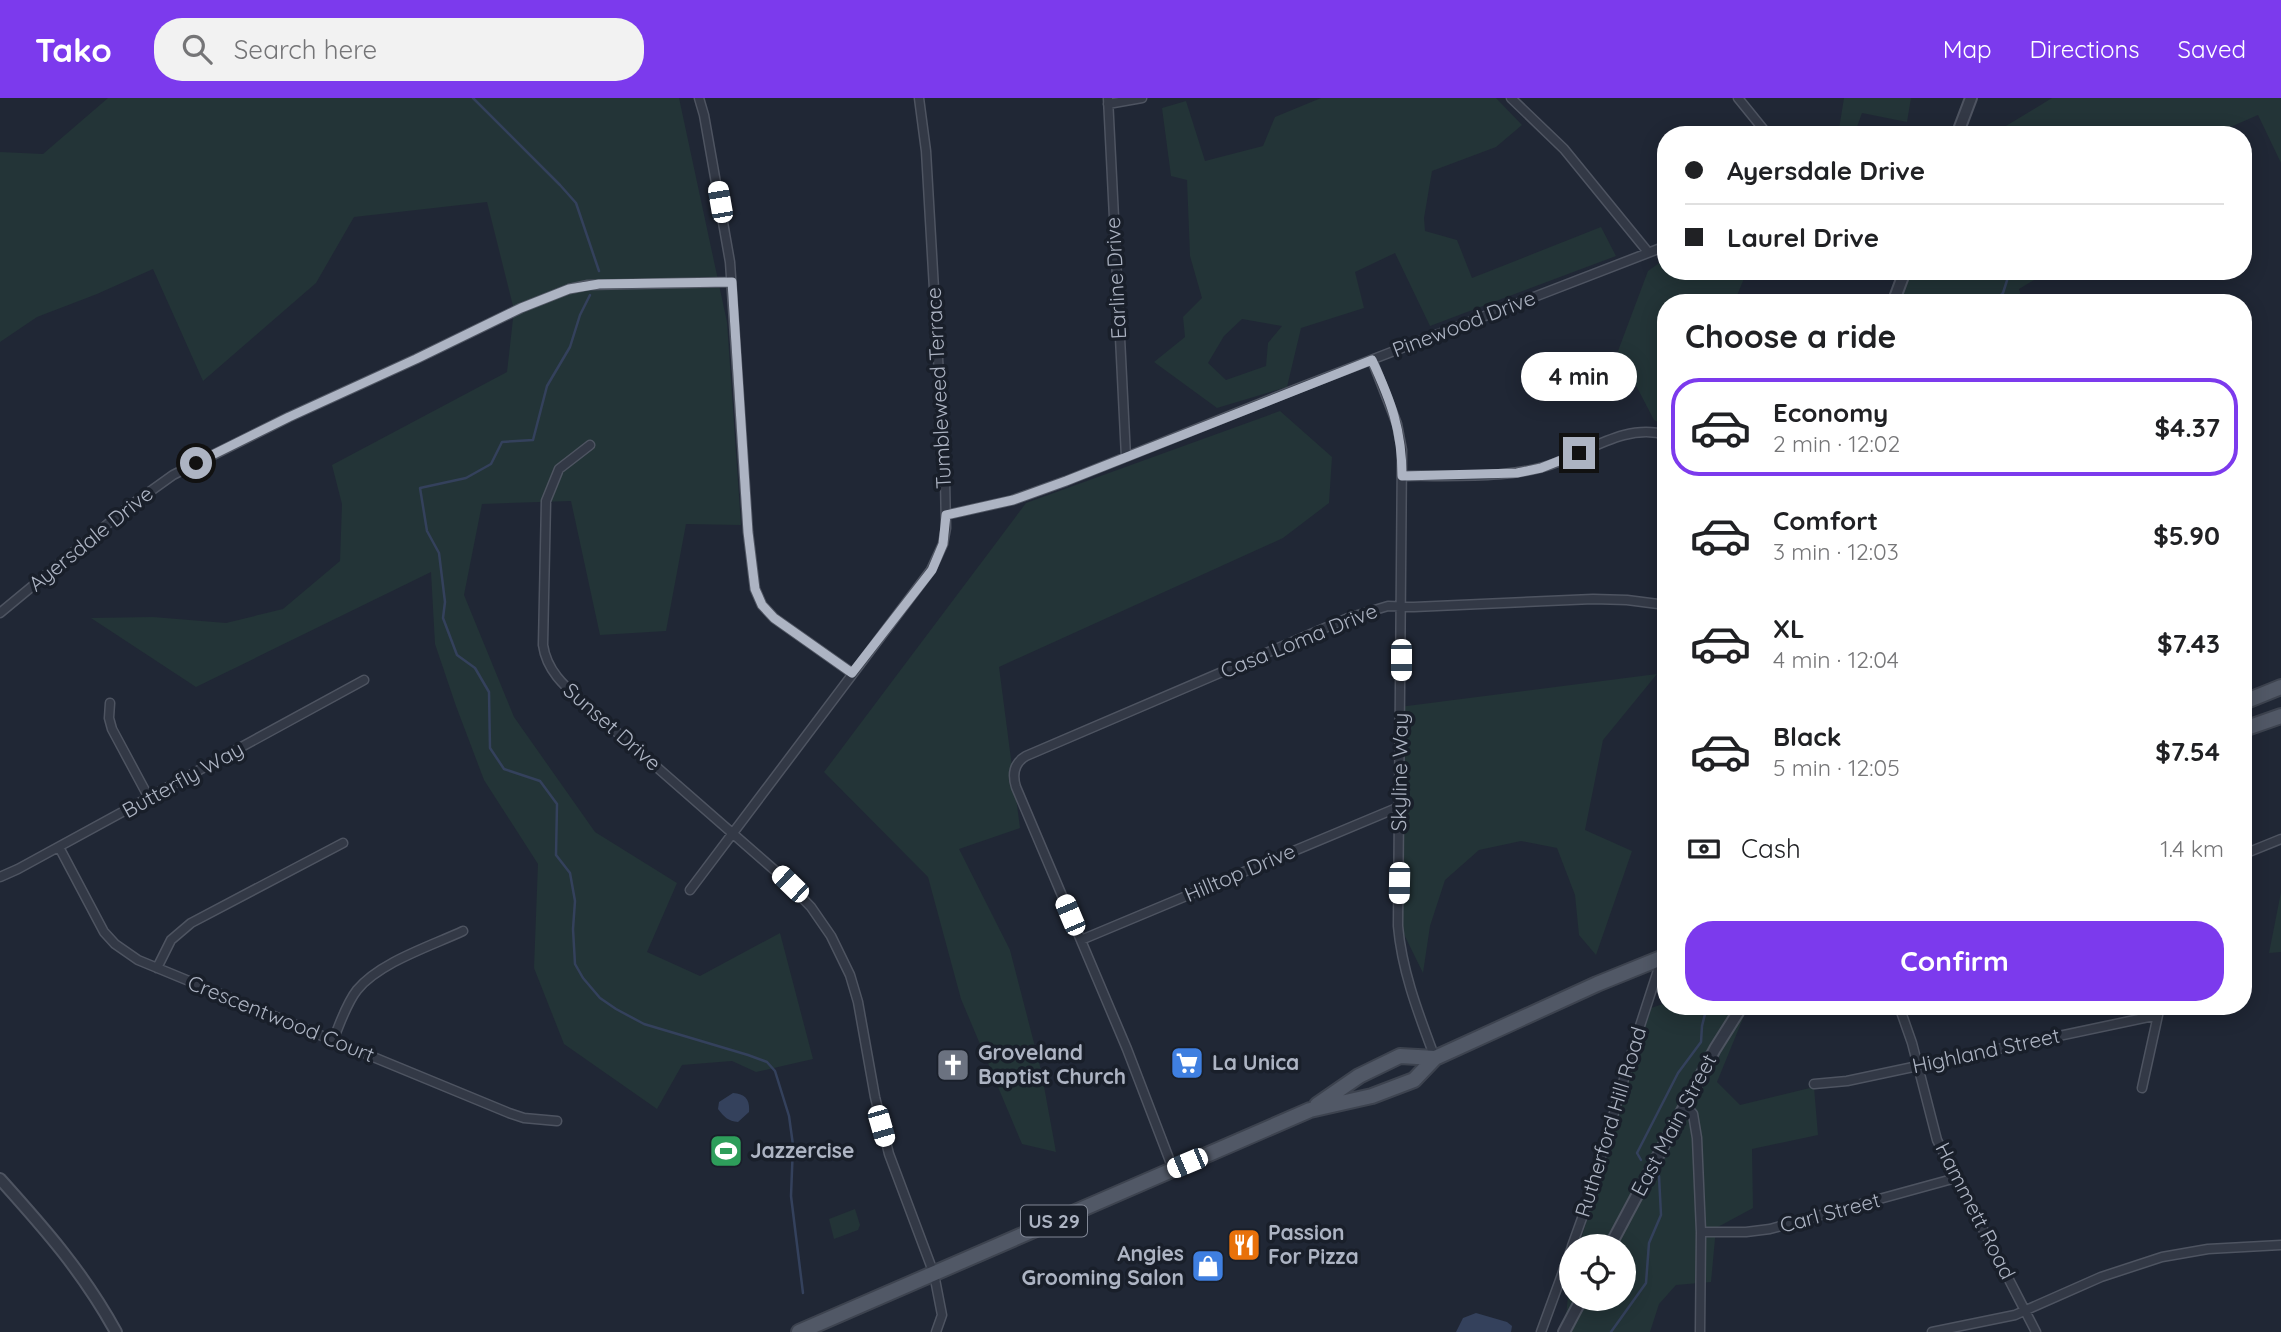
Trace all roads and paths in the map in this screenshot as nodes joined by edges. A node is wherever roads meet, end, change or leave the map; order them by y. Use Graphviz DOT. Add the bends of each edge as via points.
graph roads {
  1 [pos="919,98"];
  2 [pos="1142,98"];
  3 [pos="1511,98"];
  4 [pos="1971,98"];
  5 [pos="703,99"];
  6 [pos="1741,99"];
  7 [pos="1108,101"];
  8 [pos="1762,126"];
  9 [pos="1960,126"];
  10 [pos="1657,249"];
  11 [pos="1648,252"];
  12 [pos="732,282"];
  13 [pos="1372,360"];
  14 [pos="1657,433"];
  15 [pos="590,445"];
  16 [pos="1126,457"];
  17 [pos="1402,476"];
  18 [pos="946,515"];
  19 [pos="1657,604"];
  20 [pos="1401,607"];
  21 [pos="0,613"];
  22 [pos="852,673"];
  23 [pos="364,680"];
  24 [pos="2281,687"];
  25 [pos="2252,699"];
  26 [pos="110,703"];
  27 [pos="2281,716"];
  28 [pos="2252,726"];
  29 [pos="149,798"];
  30 [pos="1399,807"];
  31 [pos="732,833"];
  32 [pos="2281,839"];
  33 [pos="343,843"];
  34 [pos="59,847"];
  35 [pos="2252,851"];
  36 [pos="0,877"];
  37 [pos="690,890"];
  38 [pos="463,931"];
  39 [pos="1081,940"];
  40 [pos="1657,958"];
  41 [pos="157,968"];
  42 [pos="1657,977"];
  43 [pos="1736,1015"];
  44 [pos="1902,1015"];
  45 [pos="2137,1015"];
  46 [pos="2158,1015"];
  47 [pos="333,1040"];
  48 [pos="1435,1058"];
  49 [pos="1918,1066"];
  50 [pos="1814,1084"];
  51 [pos="2142,1088"];
  52 [pos="1685,1105"];
  53 [pos="1310,1110"];
  54 [pos="556,1121"];
  55 [pos="1173,1169"];
  56 [pos="1956,1178"];
  57 [pos="0,1179"];
  58 [pos="1701,1231"];
  59 [pos="1577,1234"];
  60 [pos="1616,1234"];
  61 [pos="2281,1245"];
  62 [pos="934,1273"];
  63 [pos="1559,1283"];
  64 [pos="1575,1311"];
  65 [pos="2026,1311"];
  66 [pos="116,1332"];
  67 [pos="799,1332"];
  68 [pos="936,1332"];
  69 [pos="1541,1332"];
  70 [pos="1564,1332"];
  71 [pos="1700,1332"];
  72 [pos="1932,1332"];
  73 [pos="2036,1332"];
  1 -- 18 [label="street, Tumbleweed Terrace" via="926,151"];
  2 -- 7 [label="street"];
  3 -- 11 [label="street" via="1564,149"];
  4 -- 9 [label="street"];
  5 -- 12 [label="street"];
  6 -- 8 [label="street"];
  7 -- 16 [label="street, Earline Drive"];
  10 -- 11 [label="street, Pinewood Drive"];
  11 -- 13 [label="street, Pinewood Drive"];
  12 -- 21 [label="street, Ayersdale Drive" via="588,285 521,308 173,475"];
  12 -- 22 [label="street" via="755,589 774,618"];
  13 -- 16 [label="street, Pinewood Drive"];
  13 -- 17 [label="street, Skyline Way" via="1397,424"];
  14 -- 17 [label="street" via="1632,432 1531,471"];
  15 -- 31 [label="street, Sunset Drive" via="559,469 546,501 543,645 547,663 558,680"];
  16 -- 18 [label="street, Pinewood Drive" via="1013,500"];
  17 -- 20 [label="street, Skyline Way"];
  18 -- 22 [label="street, Tumbleweed Terrace" via="943,544 932,570"];
  19 -- 20 [label="street, Casa Loma Drive" via="1593,599"];
  20 -- 30 [label="street, Skyline Way"];
  20 -- 39 [label="street, Casa Loma Drive" via="1383,606 1348,618 1026,756 1015,767 1016,787"];
  22 -- 31 [label="street, Tumbleweed Terrace"];
  23 -- 29 [label="street, Butterfly Way"];
  24 -- 25 [label="main road"];
  26 -- 29 [label="street" via="112,729"];
  27 -- 28 [label="main road"];
  29 -- 34 [label="street, Butterfly Way"];
  30 -- 39 [label="street, Hilltop Drive"];
  30 -- 48 [label="street, Skyline Way" via="1400,945 1417,1013"];
  31 -- 37 [label="street, Tumbleweed Terrace"];
  31 -- 62 [label="street, Sunset Drive" via="801,895 839,951 858,1002 889,1153"];
  32 -- 35 [label="street"];
  33 -- 41 [label="street" via="191,923 171,940"];
  34 -- 36 [label="street, Butterfly Way"];
  34 -- 41 [label="street, Crescentwood Court" via="104,932 127,954"];
  38 -- 47 [label="street" via="364,983 350,1001"];
  39 -- 55 [label="street"];
  40 -- 48 [label="main road, US 29"];
  41 -- 47 [label="street, Crescentwood Court"];
  42 -- 59 [label="street, Rutherford Hill Road"];
  43 -- 52 [label="street, East Main Street"];
  44 -- 49 [label="street, Hammett Road"];
  45 -- 49 [label="street, Highland Street"];
  46 -- 51 [label="street"];
  47 -- 54 [label="street, Crescentwood Court" via="509,1113"];
  48 -- 53 [label="main road, US 29" via="1414,1080 1372,1096"];
  48 -- 53 [label="main road, US 29" via="1400,1056 1359,1076"];
  49 -- 50 [label="street, Highland Street"];
  49 -- 56 [label="street, Hammett Road" via="1937,1140"];
  52 -- 58 [label="street" via="1693,1114 1697,1138"];
  52 -- 60 [label="street, East Main Street"];
  53 -- 55 [label="main road, US 29"];
  55 -- 62 [label="main road, US 29"];
  56 -- 58 [label="street, Carl Street" via="1770,1229"];
  56 -- 65 [label="street, Hammett Road"];
  57 -- 66 [label="street" via="69,1258"];
  58 -- 71 [label="street"];
  61 -- 65 [label="street" via="2162,1257 2101,1277"];
  62 -- 67 [label="main road, US 29"];
  62 -- 68 [label="street, Sunset Drive" via="943,1315"];
  63 -- 69 [label="street, Rutherford Hill Road"];
  64 -- 70 [label="street"];
  65 -- 72 [label="street"];
  65 -- 73 [label="street, Hammett Road"];
}
